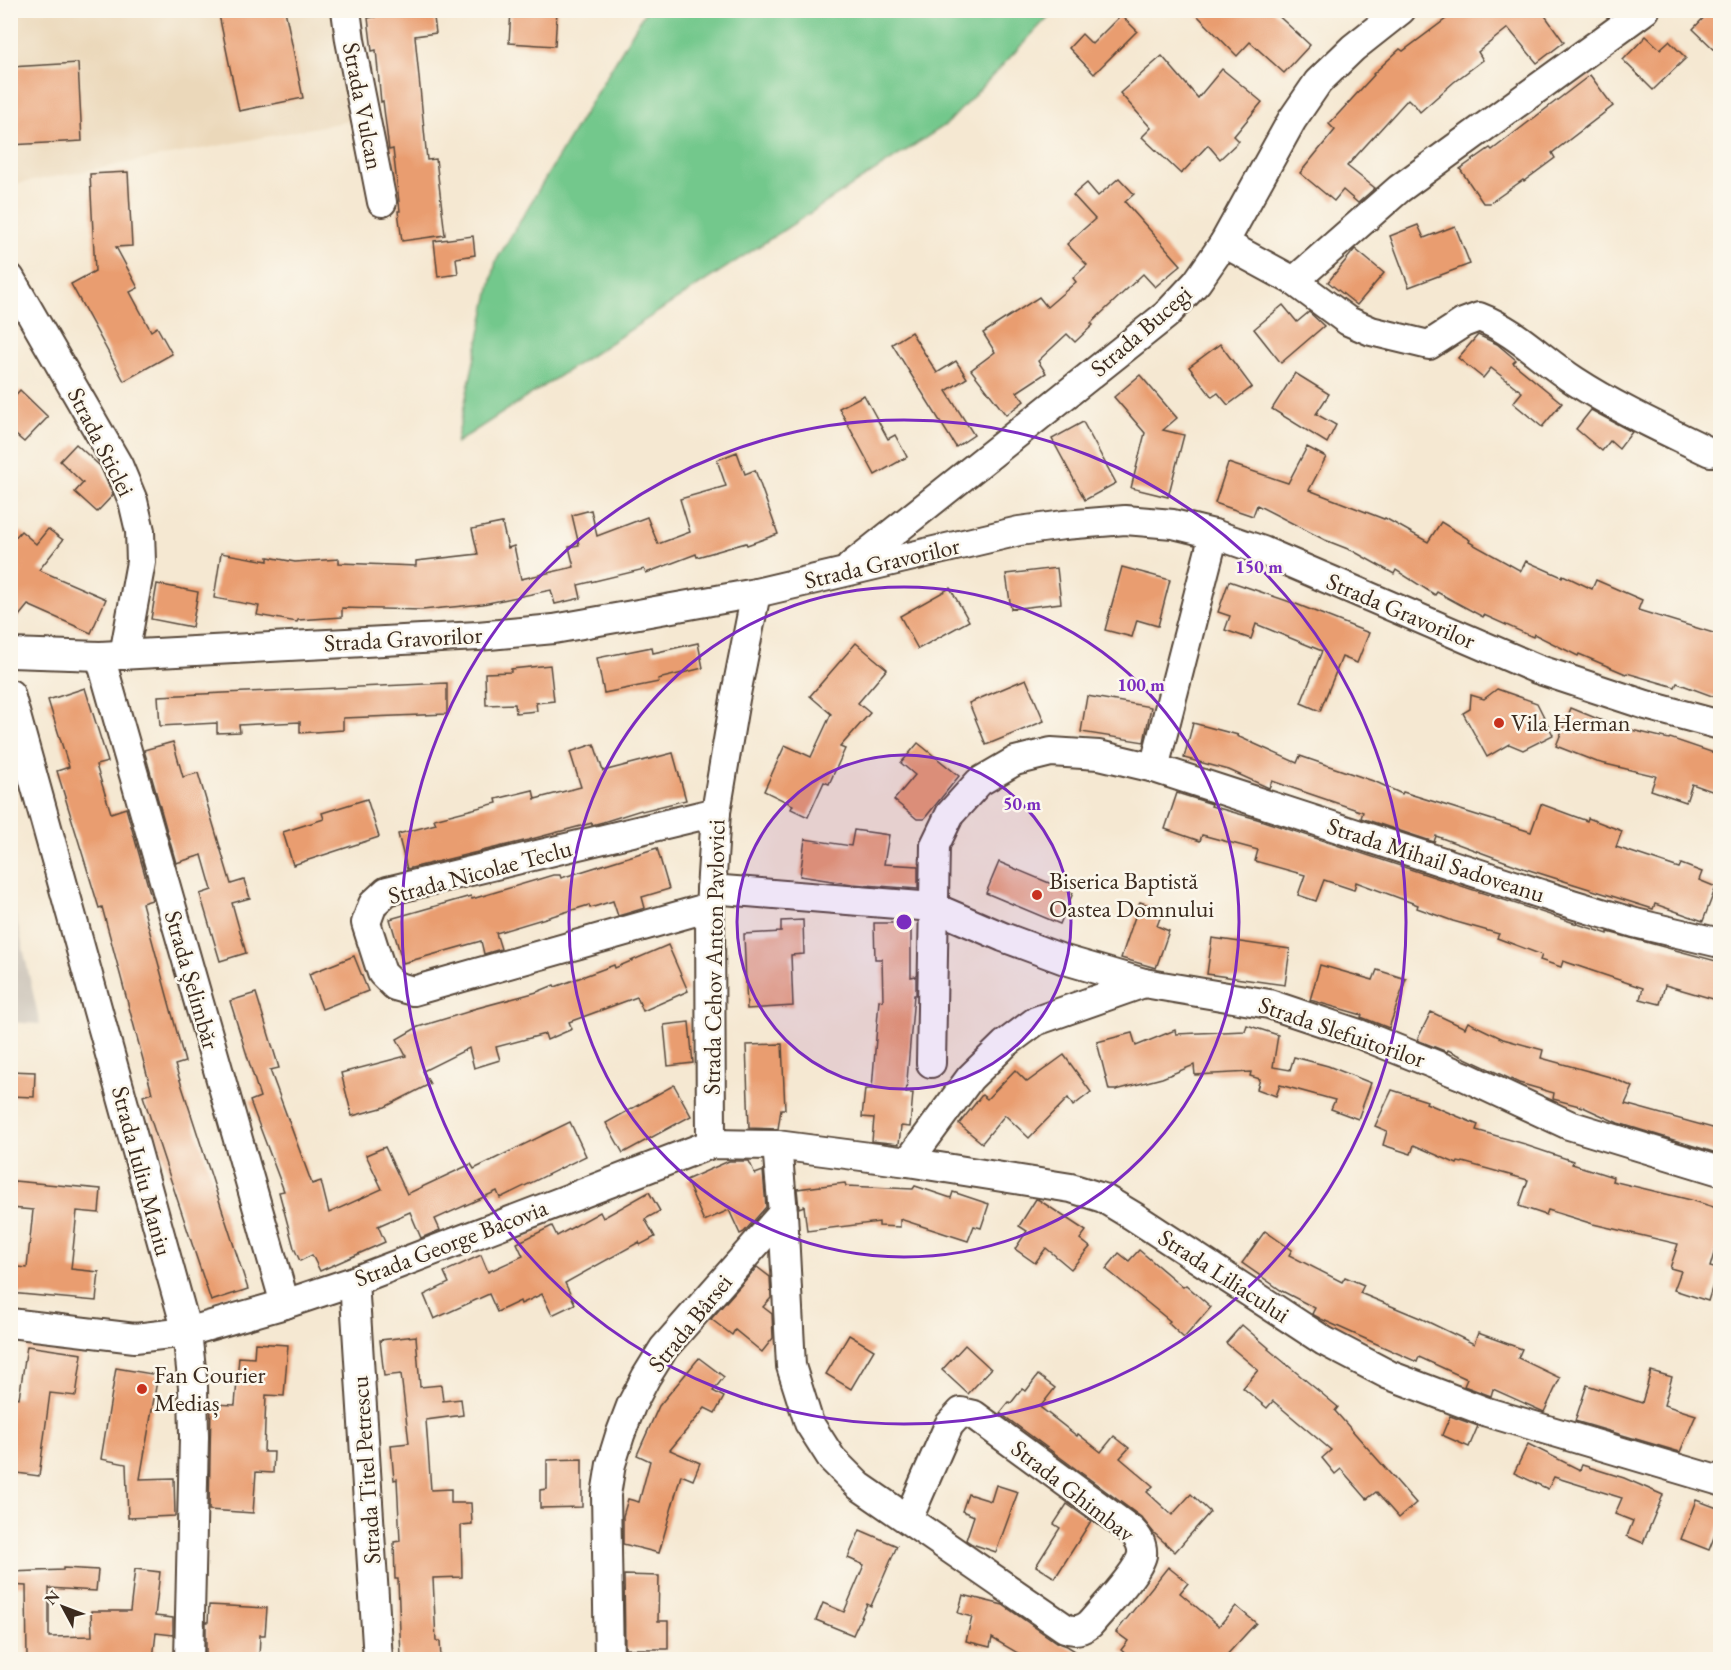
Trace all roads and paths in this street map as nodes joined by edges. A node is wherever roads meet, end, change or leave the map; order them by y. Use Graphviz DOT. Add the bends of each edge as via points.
graph roads {
  1 [pos="346,10"];
  2 [pos="1401,10"];
  3 [pos="1645,10"];
  4 [pos="382,202"];
  5 [pos="1224,243"];
  6 [pos="10,278"];
  7 [pos="1294,281"];
  8 [pos="1710,453"];
  9 [pos="1215,534"];
  10 [pos="845,571"];
  11 [pos="756,593"];
  12 [pos="10,653"];
  13 [pos="112,655"];
  14 [pos="10,694"];
  15 [pos="1720,724"];
  16 [pos="1154,768"];
  17 [pos="716,812"];
  18 [pos="710,898"];
  19 [pos="933,907"];
  20 [pos="1720,943"];
  21 [pos="1144,983"];
  22 [pos="932,1063"];
  23 [pos="711,1144"];
  24 [pos="777,1145"];
  25 [pos="908,1162"];
  26 [pos="1720,1171"];
  27 [pos="783,1213"];
  28 [pos="354,1281"];
  29 [pos="285,1304"];
  30 [pos="10,1323"];
  31 [pos="187,1332"];
  32 [pos="1720,1481"];
  33 [pos="908,1519"];
  34 [pos="189,1659"];
  35 [pos="378,1659"];
  36 [pos="609,1659"];
  1 -- 4 [label="street, Strada Vulcan"];
  2 -- 5 [label="street, Strada Bucegi" via="1318,82 1292,120"];
  3 -- 7 [label="street" via="1399,189"];
  5 -- 7 [label="street"];
  5 -- 10 [label="street, Strada Bucegi" via="1197,282 1166,315"];
  6 -- 13 [label="street, Strada Sticlei" via="118,465 133,501 140,531 141,562"];
  7 -- 8 [label="street" via="1348,321 1371,331 1429,345 1479,317 1498,325 1575,381"];
  9 -- 10 [label="street, Strada Gravorilor" via="1173,524 1125,520 1064,525 1019,531"];
  9 -- 15 [label="street, Strada Gravorilor" via="1537,669 1646,705"];
  9 -- 16 [label="street"];
  10 -- 11 [label="street, Strada Gravorilor"];
  11 -- 13 [label="street, Strada Gravorilor" via="554,629"];
  11 -- 17 [label="street, Strada Cehov Anton Pavlovici"];
  12 -- 13 [label="street, Strada Gravorilor"];
  13 -- 29 [label="street, Strada Șelimbăr"];
  14 -- 31 [label="street, Strada Iuliu Maniu"];
  16 -- 19 [label="street, Strada Mihail Sadoveanu" via="1100,755 1051,752 1015,761 979,782 950,814 935,845"];
  16 -- 20 [label="street, Strada Mihail Sadoveanu" via="1582,907"];
  17 -- 18 [label="street, Strada Cehov Anton Pavlovici"];
  17 -- 18 [label="street, Strada Nicolae Teclu" via="387,891 373,904 366,923 382,973 395,986 412,991"];
  18 -- 19 [label="street"];
  18 -- 23 [label="street, Strada Cehov Anton Pavlovici"];
  19 -- 21 [label="street" via="1065,960"];
  19 -- 22 [label="street, Strada Mihail Sadoveanu"];
  21 -- 25 [label="street, Strada Slefuitorilor" via="1036,1021 1013,1038 970,1078"];
  21 -- 26 [label="street, Strada Slefuitorilor" via="1269,1004 1466,1077 1569,1125"];
  23 -- 24 [label="street, Strada Liliacului"];
  23 -- 28 [label="street, Strada George Bacovia"];
  24 -- 25 [label="street, Strada Liliacului"];
  24 -- 27 [label="street, Strada Ghimbav"];
  25 -- 32 [label="street, Strada Liliacului" via="1071,1188 1102,1198 1324,1341 1389,1375 1487,1412"];
  27 -- 33 [label="street, Strada Ghimbav" via="791,1366 809,1423 832,1459 859,1486"];
  27 -- 36 [label="street, Strada Bârsei" via="664,1348 631,1406 614,1455 606,1495"];
  28 -- 29 [label="street, Strada George Bacovia"];
  28 -- 35 [label="street, Strada Titel Petrescu"];
  29 -- 31 [label="street, Strada George Bacovia"];
  30 -- 31 [label="street, Strada George Bacovia" via="135,1338"];
  31 -- 34 [label="street, Strada Iuliu Maniu" via="194,1437"];
  33 -- 33 [label="street, Strada Ghimbav" via="949,1425 961,1412 974,1415 1131,1530 1139,1539 1142,1556 1136,1570 1090,1624 1071,1631"];
}
